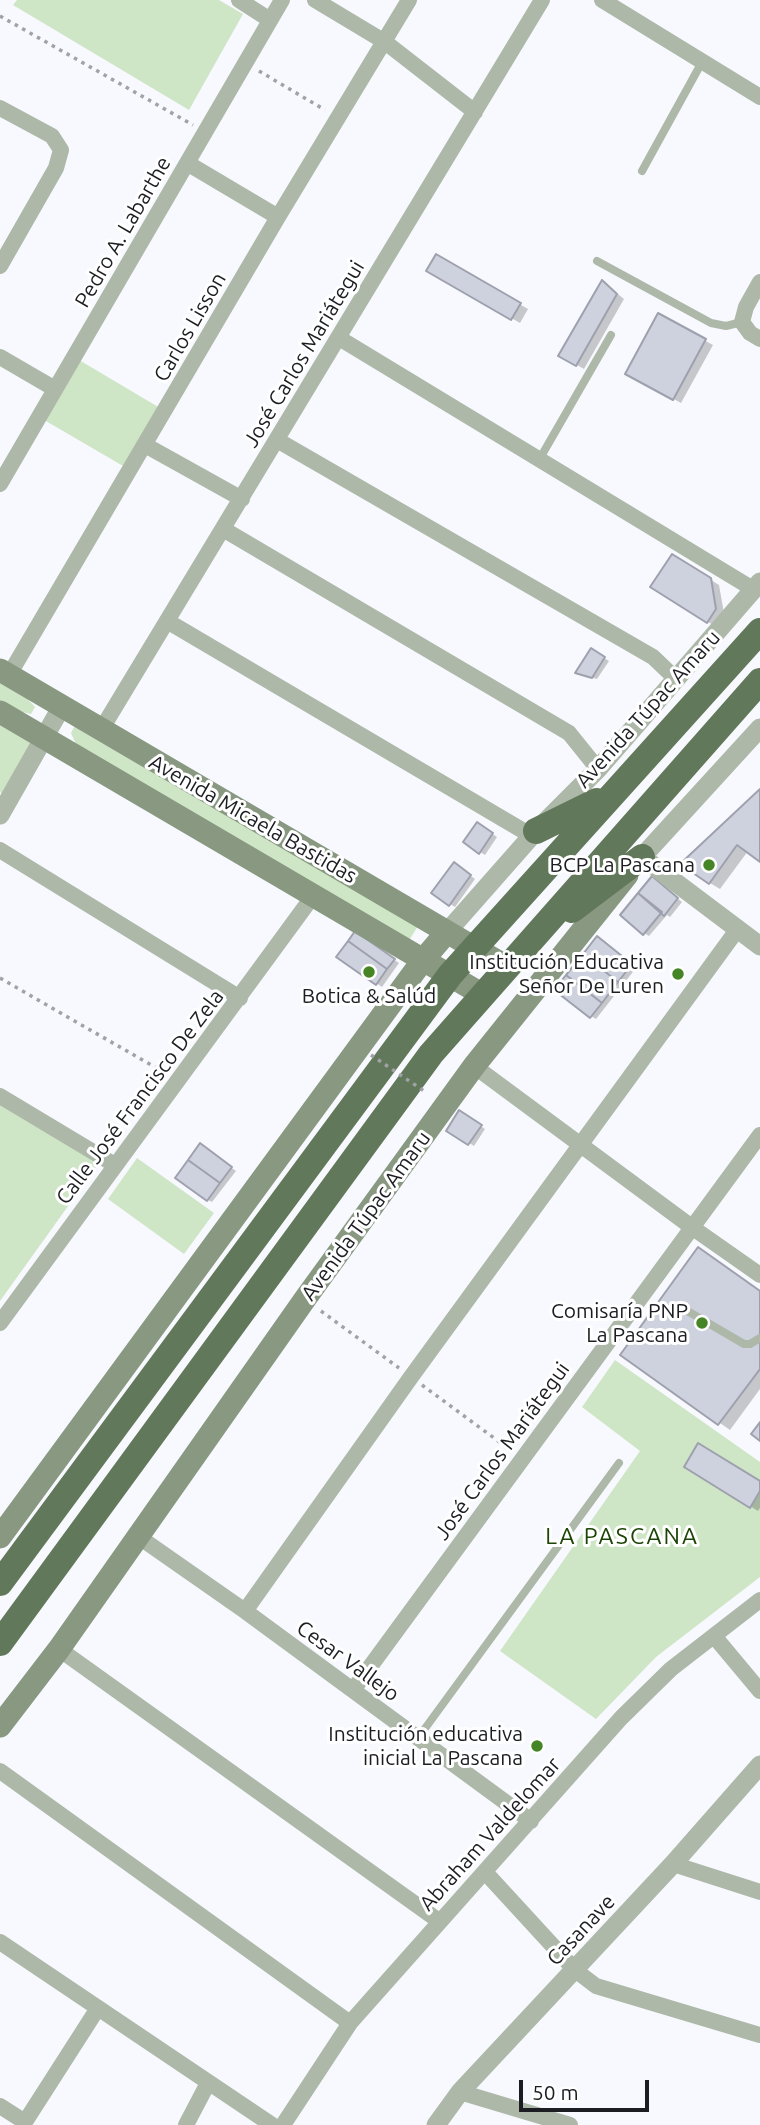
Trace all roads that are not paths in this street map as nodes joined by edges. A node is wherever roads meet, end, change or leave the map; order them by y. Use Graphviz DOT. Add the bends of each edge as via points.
graph roads {
  1 [pos="239,0"];
  2 [pos="282,0"];
  3 [pos="315,0"];
  4 [pos="409,0"];
  5 [pos="542,0"];
  6 [pos="603,0"];
  7 [pos="270,20"];
  8 [pos="385,42"];
  9 [pos="702,62"];
  10 [pos="760,97"];
  11 [pos="0,108"];
  12 [pos="475,111"];
  13 [pos="187,163"];
  14 [pos="642,171"];
  15 [pos="278,217"];
  16 [pos="597,261"];
  17 [pos="0,266"];
  18 [pos="760,282"];
  19 [pos="742,322"];
  20 [pos="611,335"];
  21 [pos="339,338"];
  22 [pos="760,339"];
  23 [pos="0,357"];
  24 [pos="55,389"];
  25 [pos="277,440"];
  26 [pos="145,445"];
  27 [pos="539,460"];
  28 [pos="0,484"];
  29 [pos="242,499"];
  30 [pos="223,529"];
  31 [pos="757,585"];
  32 [pos="167,621"];
  33 [pos="760,631"];
  34 [pos="4,673"];
  35 [pos="676,679"];
  36 [pos="760,681"];
  37 [pos="62,706"];
  38 [pos="0,712"];
  39 [pos="760,728"];
  40 [pos="102,730"];
  41 [pos="44,738"];
  42 [pos="598,769"];
  43 [pos="611,794"];
  44 [pos="0,815"];
  45 [pos="534,834"];
  46 [pos="0,850"];
  47 [pos="642,857"];
  48 [pos="313,896"];
  49 [pos="737,930"];
  50 [pos="447,932"];
  51 [pos="526,944"];
  52 [pos="760,946"];
  53 [pos="473,948"];
  54 [pos="423,960"];
  55 [pos="507,967"];
  56 [pos="450,975"];
  57 [pos="483,995"];
  58 [pos="240,998"];
  59 [pos="474,1066"];
  60 [pos="0,1096"];
  61 [pos="760,1135"];
  62 [pos="581,1145"];
  63 [pos="115,1165"];
  64 [pos="693,1228"];
  65 [pos="760,1275"];
  66 [pos="684,1309"];
  67 [pos="0,1323"];
  68 [pos="760,1338"];
  69 [pos="619,1463"];
  70 [pos="0,1537"];
  71 [pos="139,1537"];
  72 [pos="0,1583"];
  73 [pos="760,1600"];
  74 [pos="245,1611"];
  75 [pos="714,1636"];
  76 [pos="0,1643"];
  77 [pos="59,1648"];
  78 [pos="353,1690"];
  79 [pos="760,1691"];
  80 [pos="0,1726"];
  81 [pos="418,1738"];
  82 [pos="760,1765"];
  83 [pos="0,1771"];
  84 [pos="531,1821"];
  85 [pos="673,1864"];
  86 [pos="485,1872"];
  87 [pos="760,1892"];
  88 [pos="439,1921"];
  89 [pos="0,1942"];
  90 [pos="575,1970"];
  91 [pos="98,2008"];
  92 [pos="350,2023"];
  93 [pos="760,2035"];
  94 [pos="208,2083"];
  95 [pos="460,2092"];
  96 [pos="0,2106"];
  97 [pos="24,2124"];
  98 [pos="186,2125"];
  99 [pos="272,2125"];
  100 [pos="283,2125"];
  101 [pos="436,2125"];
  102 [pos="570,2125"];
  1 -- 7 [label="street"];
  2 -- 7 [label="street, Pedro A. Labarthe"];
  3 -- 8 [label="street"];
  4 -- 8 [label="street, Carlos Lisson"];
  5 -- 12 [label="street, José Carlos Mariátegui"];
  6 -- 9 [label="street"];
  7 -- 13 [label="street, Pedro A. Labarthe"];
  8 -- 12 [label="street"];
  8 -- 15 [label="street, Carlos Lisson"];
  9 -- 10 [label="street"];
  9 -- 14 [label="lane"];
  11 -- 17 [label="street" via="52,136 61,150 56,168"];
  12 -- 21 [label="street, José Carlos Mariátegui"];
  13 -- 15 [label="street"];
  13 -- 24 [label="street, Pedro A. Labarthe"];
  15 -- 26 [label="street, Carlos Lisson"];
  16 -- 19 [label="lane" via="711,323"];
  18 -- 19 [label="street"];
  19 -- 22 [label="street"];
  20 -- 27 [label="lane"];
  21 -- 25 [label="street, José Carlos Mariátegui"];
  21 -- 27 [label="street"];
  23 -- 24 [label="street"];
  24 -- 28 [label="street, Pedro A. Labarthe"];
  25 -- 29 [label="street, José Carlos Mariátegui"];
  25 -- 35 [label="street" via="653,657"];
  26 -- 29 [label="street"];
  26 -- 34 [label="street, Carlos Lisson"];
  27 -- 31 [label="street"];
  29 -- 30 [label="street, José Carlos Mariátegui"];
  30 -- 32 [label="street, José Carlos Mariátegui"];
  30 -- 42 [label="street" via="569,733"];
  31 -- 35 [label="street, Avenida Túpac Amaru"];
  32 -- 40 [label="street, José Carlos Mariátegui"];
  32 -- 45 [label="street"];
  33 -- 43 [label="highway, Avenida Túpac Amaru"];
  34 -- 37 [label="main road, Avenida Micaela Bastidas"];
  35 -- 42 [label="street, Avenida Túpac Amaru"];
  36 -- 51 [label="highway, Avenida Túpac Amaru"];
  37 -- 40 [label="main road, Avenida Micaela Bastidas"];
  37 -- 41 [label="street"];
  38 -- 41 [label="main road, Avenida Micaela Bastidas"];
  39 -- 47 [label="street, Avenida Túpac Amaru"];
  40 -- 50 [label="main road, Avenida Micaela Bastidas"];
  41 -- 44 [label="street"];
  41 -- 48 [label="main road, Avenida Micaela Bastidas"];
  42 -- 45 [label="street, Avenida Túpac Amaru"];
  43 -- 45 [label="highway"];
  43 -- 53 [label="highway, Avenida Túpac Amaru"];
  45 -- 50 [label="street, Avenida Túpac Amaru"];
  46 -- 58 [label="street"];
  47 -- 49 [label="street"];
  47 -- 51 [label="highway"];
  47 -- 59 [label="main road, Avenida Túpac Amaru"];
  48 -- 54 [label="main road, Avenida Micaela Bastidas"];
  48 -- 58 [label="street, Calle José Francisco De Zela"];
  49 -- 52 [label="street"];
  49 -- 62 [label="street"];
  50 -- 53 [label="main road, Avenida Micaela Bastidas"];
  50 -- 54 [label="main road, Avenida Túpac Amaru"];
  51 -- 55 [label="highway, Avenida Túpac Amaru"];
  53 -- 55 [label="main road, Avenida Micaela Bastidas"];
  53 -- 56 [label="highway, Avenida Túpac Amaru"];
  54 -- 56 [label="main road, Avenida Micaela Bastidas"];
  54 -- 70 [label="main road, Avenida Túpac Amaru"];
  55 -- 57 [label="highway, Avenida Túpac Amaru"];
  56 -- 57 [label="main road, Avenida Micaela Bastidas"];
  56 -- 72 [label="highway, Avenida Túpac Amaru"];
  57 -- 76 [label="highway, Avenida Túpac Amaru" via="431,1054"];
  58 -- 63 [label="street, Calle José Francisco De Zela"];
  59 -- 62 [label="street"];
  59 -- 71 [label="main road, Avenida Túpac Amaru"];
  60 -- 63 [label="street"];
  61 -- 64 [label="street, José Carlos Mariátegui"];
  62 -- 64 [label="street"];
  62 -- 74 [label="street"];
  63 -- 67 [label="street, Calle José Francisco De Zela"];
  64 -- 65 [label="street"];
  64 -- 78 [label="street, José Carlos Mariátegui"];
  66 -- 68 [label="lane" via="744,1344"];
  69 -- 81 [label="lane"];
  71 -- 74 [label="street, Cesar Vallejo"];
  71 -- 77 [label="main road, Avenida Túpac Amaru"];
  73 -- 75 [label="street, Abraham Valdelomar"];
  74 -- 78 [label="street, Cesar Vallejo"];
  75 -- 79 [label="street"];
  75 -- 84 [label="street, Abraham Valdelomar" via="671,1669 621,1718"];
  77 -- 80 [label="main road, Avenida Túpac Amaru"];
  77 -- 88 [label="street"];
  78 -- 81 [label="street, Cesar Vallejo"];
  81 -- 84 [label="street, Cesar Vallejo"];
  82 -- 85 [label="street, Casanave"];
  83 -- 92 [label="street"];
  84 -- 86 [label="street, Abraham Valdelomar"];
  85 -- 87 [label="street"];
  85 -- 90 [label="street, Casanave"];
  86 -- 88 [label="street, Abraham Valdelomar"];
  86 -- 90 [label="street"];
  88 -- 92 [label="street, Abraham Valdelomar"];
  89 -- 91 [label="street"];
  90 -- 93 [label="street" via="596,1986"];
  90 -- 95 [label="street, Casanave"];
  91 -- 94 [label="street"];
  91 -- 97 [label="street"];
  92 -- 100 [label="street, Abraham Valdelomar"];
  94 -- 98 [label="street"];
  94 -- 99 [label="street"];
  95 -- 101 [label="street, Casanave"];
  95 -- 102 [label="street"];
  96 -- 97 [label="street"];
}
